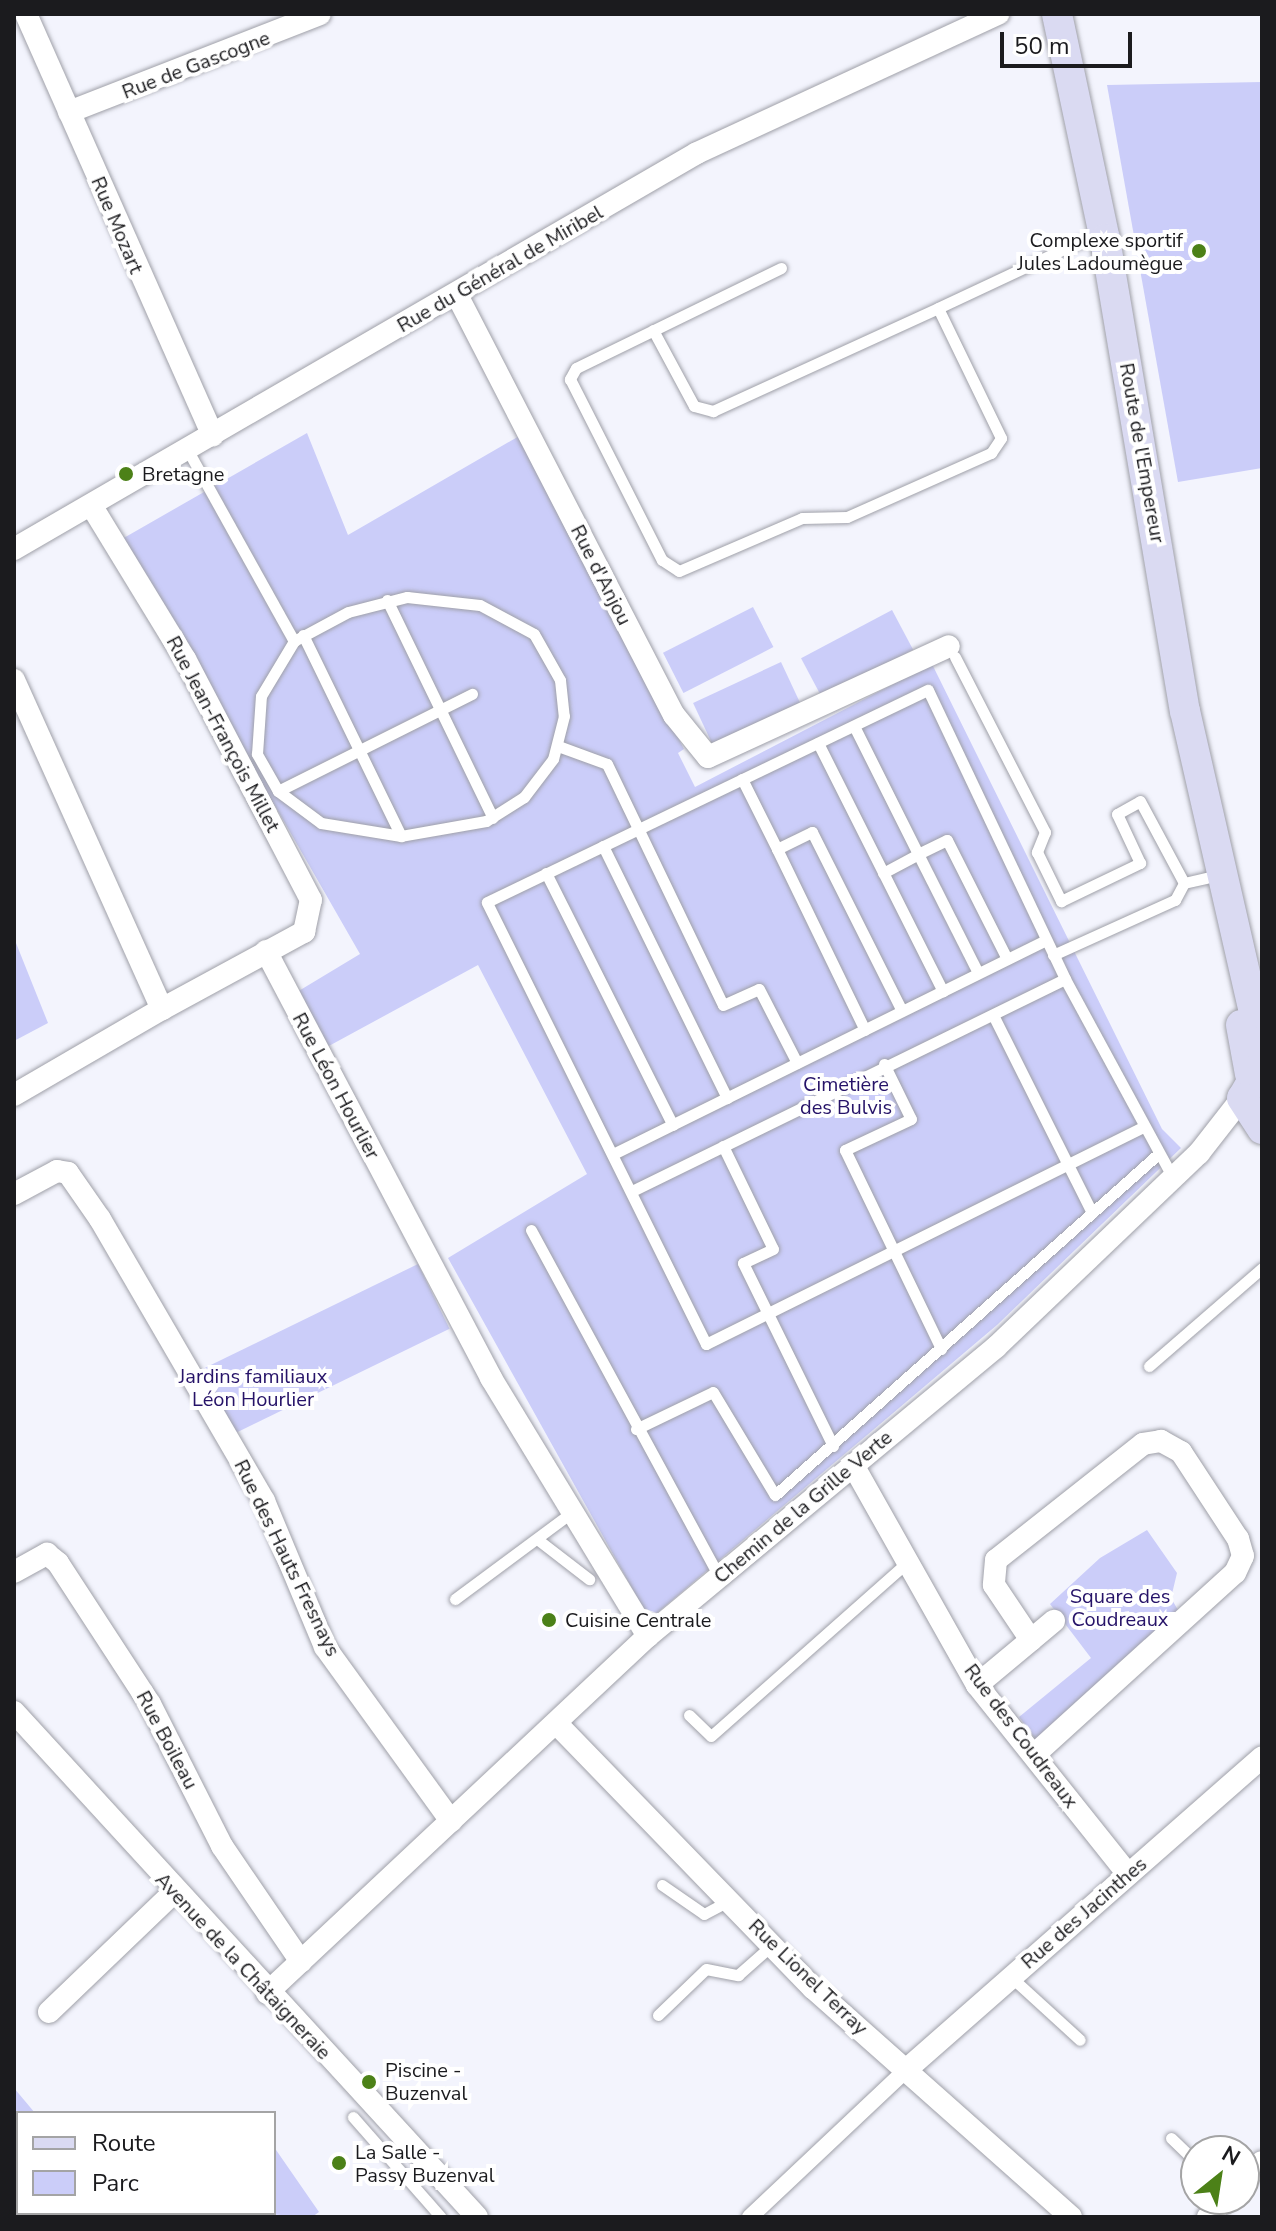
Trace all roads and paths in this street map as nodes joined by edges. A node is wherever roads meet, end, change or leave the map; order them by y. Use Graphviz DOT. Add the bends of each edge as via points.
graph roads {
  1 [pos="26,14"];
  2 [pos="320,14"];
  3 [pos="998,14"];
  4 [pos="1057,14"];
  5 [pos="69,112"];
  6 [pos="1105,239"];
  7 [pos="781,268"];
  8 [pos="457,295"];
  9 [pos="938,308"];
  10 [pos="653,330"];
  11 [pos="213,435"];
  12 [pos="187,449"];
  13 [pos="91,505"];
  14 [pos="14,549"];
  15 [pos="387,600"];
  16 [pos="298,638"];
  17 [pos="952,652"];
  18 [pos="14,680"];
  19 [pos="472,694"];
  20 [pos="441,710"];
  21 [pos="854,726"];
  22 [pos="818,743"];
  23 [pos="558,746"];
  24 [pos="358,751"];
  25 [pos="742,779"];
  26 [pos="278,791"];
  27 [pos="493,818"];
  28 [pos="638,829"];
  29 [pos="401,836"];
  30 [pos="603,846"];
  31 [pos="777,849"];
  32 [pos="918,854"];
  33 [pos="546,873"];
  34 [pos="883,873"];
  35 [pos="1184,883"];
  36 [pos="1215,885"];
  37 [pos="1046,940"];
  38 [pos="266,951"];
  39 [pos="1053,955"];
  40 [pos="1007,959"];
  41 [pos="978,973"];
  42 [pos="1065,979"];
  43 [pos="943,991"];
  44 [pos="162,1009"];
  45 [pos="902,1011"];
  46 [pos="993,1015"];
  47 [pos="865,1030"];
  48 [pos="797,1063"];
  49 [pos="884,1064"];
  50 [pos="1255,1089"];
  51 [pos="14,1095"];
  52 [pos="727,1098"];
  53 [pos="673,1125"];
  54 [pos="1143,1127"];
  55 [pos="723,1146"];
  56 [pos="613,1154"];
  57 [pos="1157,1155"];
  58 [pos="1067,1165"];
  59 [pos="1173,1178"];
  60 [pos="632,1191"];
  61 [pos="14,1194"];
  62 [pos="1092,1213"];
  63 [pos="531,1230"];
  64 [pos="894,1252"];
  65 [pos="1262,1268"];
  66 [pos="768,1314"];
  67 [pos="941,1349"];
  68 [pos="1149,1366"];
  69 [pos="636,1429"];
  70 [pos="833,1446"];
  71 [pos="853,1465"];
  72 [pos="571,1513"];
  73 [pos="537,1539"];
  74 [pos="908,1561"];
  75 [pos="14,1572"];
  76 [pos="719,1576"];
  77 [pos="589,1579"];
  78 [pos="455,1599"];
  79 [pos="1054,1621"];
  80 [pos="648,1636"];
  81 [pos="1031,1640"];
  82 [pos="977,1685"];
  83 [pos="14,1712"];
  84 [pos="689,1715"];
  85 [pos="557,1724"];
  86 [pos="1034,1755"];
  87 [pos="1262,1757"];
  88 [pos="451,1821"];
  89 [pos="1128,1874"];
  90 [pos="662,1885"];
  91 [pos="174,1892"];
  92 [pos="730,1900"];
  93 [pos="773,1945"];
  94 [pos="301,1962"];
  95 [pos="1011,1977"];
  96 [pos="267,1993"];
  97 [pos="49,2012"];
  98 [pos="658,2015"];
  99 [pos="1080,2040"];
  100 [pos="906,2070"];
  101 [pos="353,2117"];
  102 [pos="1171,2138"];
  103 [pos="1180,2147"];
  104 [pos="441,2217"];
  105 [pos="477,2217"];
  106 [pos="750,2217"];
  107 [pos="1071,2217"];
  1 -- 5 [label="street, Rue Mozart"];
  2 -- 5 [label="street, Rue de Gascogne"];
  3 -- 8 [label="street, Rue du Général de Miribel" via="697,153"];
  4 -- 6 [label="main road, Route de l'Empereur"];
  5 -- 11 [label="street, Rue Mozart"];
  6 -- 9 [label="lane" via="1079,242"];
  6 -- 36 [label="main road, Route de l'Empereur"];
  7 -- 10 [label="lane"];
  8 -- 11 [label="street, Rue du Général de Miribel"];
  8 -- 17 [label="street, Rue d'Anjou" via="674,715 699,749 721,756 802,714"];
  9 -- 10 [label="lane" via="713,411 694,406"];
  9 -- 10 [label="lane" via="1001,438 991,453 847,517 802,518 679,571 662,560 570,379 576,368"];
  11 -- 12 [label="street, Rue du Général de Miribel"];
  12 -- 13 [label="street, Rue du Général de Miribel"];
  12 -- 16 [label="lane"];
  13 -- 14 [label="street, Rue du Général de Miribel"];
  13 -- 38 [label="street, Rue Jean-François Millet" via="185,659 311,900 304,932"];
  15 -- 16 [label="lane"];
  15 -- 20 [label="lane"];
  15 -- 23 [label="lane" via="471,603 534,634 560,680"];
  16 -- 24 [label="lane"];
  16 -- 26 [label="lane" via="261,696 253,729"];
  17 -- 35 [label="lane" via="1045,832 1037,852 1061,901 1140,863 1117,814 1140,801"];
  18 -- 44 [label="street"];
  19 -- 20 [label="lane"];
  20 -- 24 [label="lane"];
  20 -- 27 [label="lane"];
  21 -- 22 [label="lane"];
  21 -- 32 [label="lane"];
  21 -- 37 [label="lane" via="928,690"];
  22 -- 25 [label="lane"];
  22 -- 34 [label="lane"];
  23 -- 27 [label="lane" via="524,797"];
  23 -- 28 [label="lane" via="607,764"];
  24 -- 26 [label="lane"];
  24 -- 29 [label="lane"];
  25 -- 28 [label="lane"];
  25 -- 31 [label="lane"];
  26 -- 29 [label="lane" via="321,823"];
  27 -- 29 [label="lane"];
  28 -- 30 [label="lane"];
  28 -- 48 [label="lane" via="723,1005 759,989"];
  30 -- 33 [label="lane"];
  30 -- 52 [label="lane"];
  31 -- 45 [label="lane" via="812,832"];
  31 -- 47 [label="lane"];
  32 -- 34 [label="lane"];
  32 -- 40 [label="lane" via="947,840"];
  32 -- 41 [label="lane"];
  33 -- 53 [label="lane"];
  33 -- 56 [label="lane" via="487,902"];
  34 -- 43 [label="lane"];
  35 -- 36 [label="lane"];
  35 -- 39 [label="lane" via="1175,900"];
  36 -- 50 [label="main road, Route de l'Empereur"];
  37 -- 39 [label="lane"];
  37 -- 40 [label="lane"];
  38 -- 44 [label="street"];
  38 -- 72 [label="street, Rue Léon Hourlier" via="491,1378"];
  39 -- 42 [label="lane"];
  40 -- 41 [label="lane"];
  41 -- 43 [label="lane"];
  42 -- 46 [label="lane"];
  42 -- 54 [label="lane"];
  43 -- 45 [label="lane"];
  44 -- 51 [label="street"];
  45 -- 47 [label="lane"];
  46 -- 49 [label="lane"];
  46 -- 58 [label="lane"];
  47 -- 48 [label="lane"];
  48 -- 52 [label="lane"];
  49 -- 55 [label="lane"];
  49 -- 64 [label="lane" via="911,1119 845,1150"];
  50 -- 59 [label="street, Chemin de la Grille Verte"];
  52 -- 53 [label="lane"];
  53 -- 56 [label="lane"];
  54 -- 57 [label="lane"];
  54 -- 58 [label="lane"];
  55 -- 60 [label="lane"];
  55 -- 66 [label="lane" via="773,1249 743,1263"];
  56 -- 60 [label="lane"];
  57 -- 59 [label="lane"];
  57 -- 62 [label="lane"];
  58 -- 62 [label="lane"];
  58 -- 64 [label="lane"];
  59 -- 71 [label="street, Chemin de la Grille Verte" via="996,1347"];
  60 -- 66 [label="lane" via="706,1344"];
  61 -- 88 [label="street, Rue des Hauts Fresnays" via="57,1171 68,1173 264,1501 325,1647"];
  62 -- 67 [label="lane"];
  63 -- 69 [label="lane"];
  64 -- 66 [label="lane"];
  64 -- 67 [label="lane"];
  65 -- 68 [label="lane"];
  66 -- 70 [label="lane"];
  67 -- 70 [label="lane"];
  69 -- 70 [label="lane" via="713,1392 775,1495"];
  69 -- 76 [label="lane"];
  71 -- 74 [label="street, Rue des Coudreaux"];
  71 -- 76 [label="street, Chemin de la Grille Verte"];
  72 -- 73 [label="lane"];
  72 -- 80 [label="street, Rue Léon Hourlier"];
  73 -- 77 [label="lane"];
  73 -- 78 [label="lane"];
  74 -- 82 [label="street, Rue des Coudreaux"];
  74 -- 84 [label="lane" via="711,1736"];
  75 -- 94 [label="street, Rue Boileau" via="47,1554 58,1563 150,1704 222,1846"];
  76 -- 80 [label="street, Chemin de la Grille Verte"];
  79 -- 81 [label="street"];
  80 -- 85 [label="street, Chemin de la Grille Verte"];
  81 -- 82 [label="street"];
  81 -- 86 [label="street" via="994,1585 996,1560 1143,1444 1161,1441 1181,1452 1238,1539 1243,1556 1235,1573"];
  82 -- 86 [label="street, Rue des Coudreaux"];
  83 -- 91 [label="street, Avenue de la Châtaigneraie"];
  85 -- 88 [label="street, Chemin de la Grille Verte"];
  85 -- 92 [label="street, Rue Lionel Terray"];
  86 -- 89 [label="street, Rue des Coudreaux"];
  87 -- 89 [label="street, Rue des Jacinthes"];
  88 -- 94 [label="street, Chemin de la Grille Verte"];
  89 -- 95 [label="street, Rue des Jacinthes"];
  90 -- 92 [label="lane" via="704,1914"];
  91 -- 96 [label="street, Avenue de la Châtaigneraie"];
  91 -- 97 [label="street"];
  92 -- 93 [label="street, Rue Lionel Terray"];
  93 -- 98 [label="lane" via="738,1975 706,1969"];
  93 -- 100 [label="street, Rue Lionel Terray"];
  94 -- 96 [label="street, Chemin de la Grille Verte"];
  95 -- 99 [label="lane"];
  95 -- 100 [label="street, Rue des Jacinthes"];
  96 -- 105 [label="street, Avenue de la Châtaigneraie"];
  100 -- 106 [label="street"];
  100 -- 107 [label="street, Rue Lionel Terray"];
  101 -- 104 [label="lane"];
  102 -- 103 [label="lane"];
}
